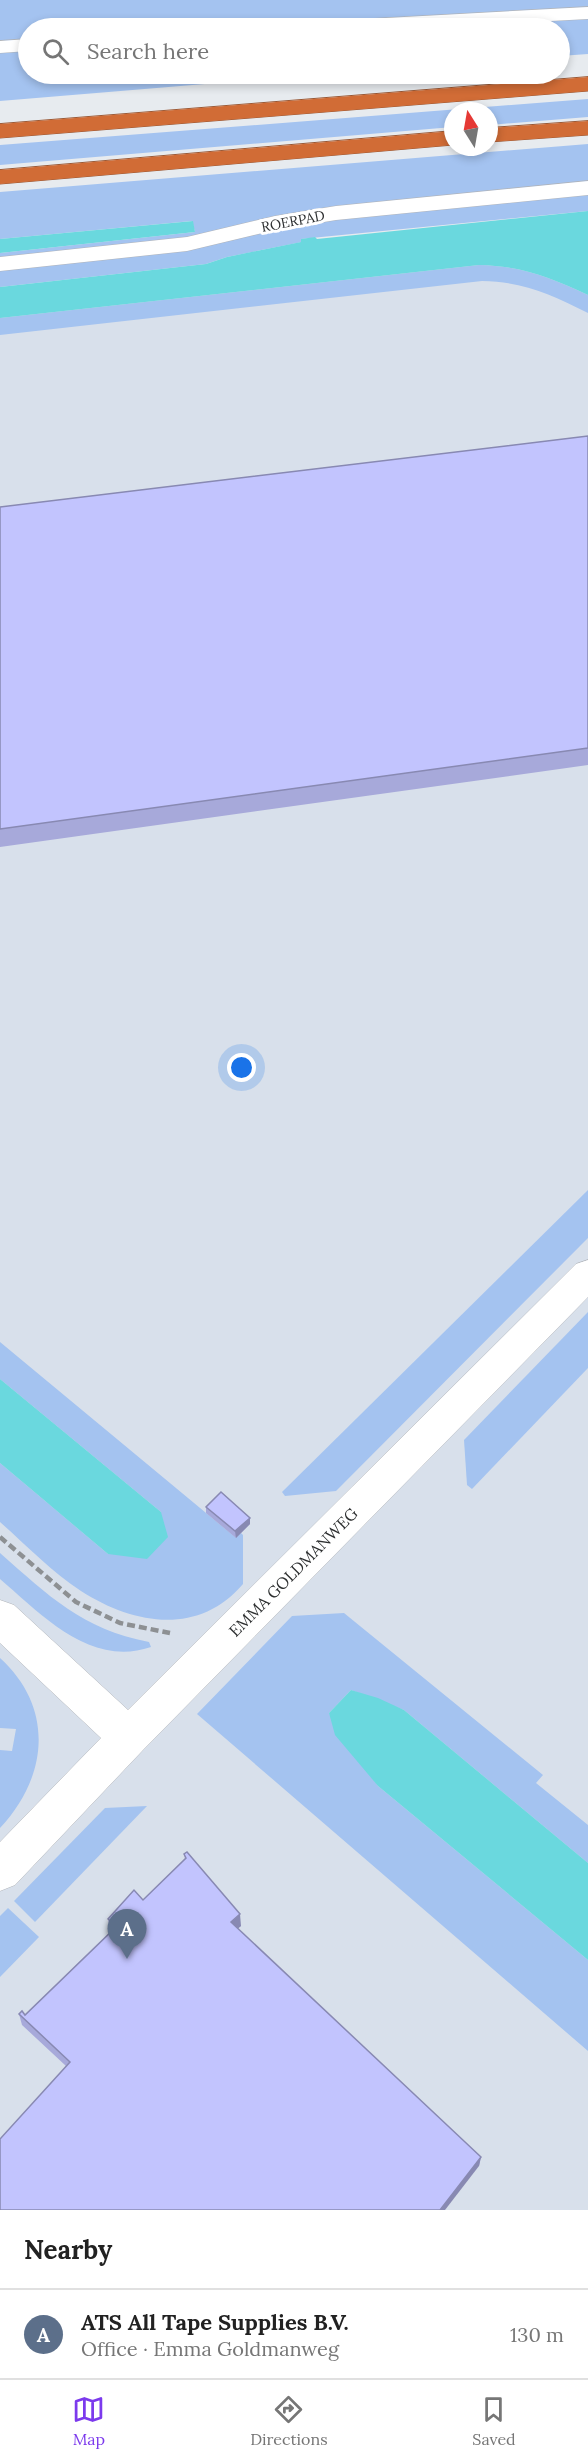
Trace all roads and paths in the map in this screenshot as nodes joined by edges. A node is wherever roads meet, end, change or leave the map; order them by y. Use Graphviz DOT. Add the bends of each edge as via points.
graph roads {
  1 [pos="588,13"];
  2 [pos="496,18"];
  3 [pos="18,46"];
  4 [pos="0,47"];
  5 [pos="588,84"];
  6 [pos="588,128"];
  7 [pos="0,131"];
  8 [pos="498,134"];
  9 [pos="444,139"];
  10 [pos="0,177"];
  11 [pos="588,188"];
  12 [pos="0,264"];
  13 [pos="588,1274"];
  14 [pos="0,1537"];
  15 [pos="0,1618"];
  16 [pos="213,1652"];
  17 [pos="129,1737"];
  18 [pos="0,1871"];
  1 -- 2 [label="street"];
  3 -- 4 [label="street"];
  5 -- 7 [label="highway"];
  6 -- 8 [label="highway"];
  9 -- 10 [label="highway"];
  11 -- 12 [label="street, ROERPAD" via="336,213 187,244"];
  13 -- 16 [label="street, EMMA GOLDMANWEG"];
  14 -- 16 [label="path" via="76,1602 120,1623 182,1635"];
  15 -- 17 [label="street"];
  16 -- 17 [label="street, EMMA GOLDMANWEG"];
  17 -- 18 [label="street, EMMA GOLDMANWEG"];
}
